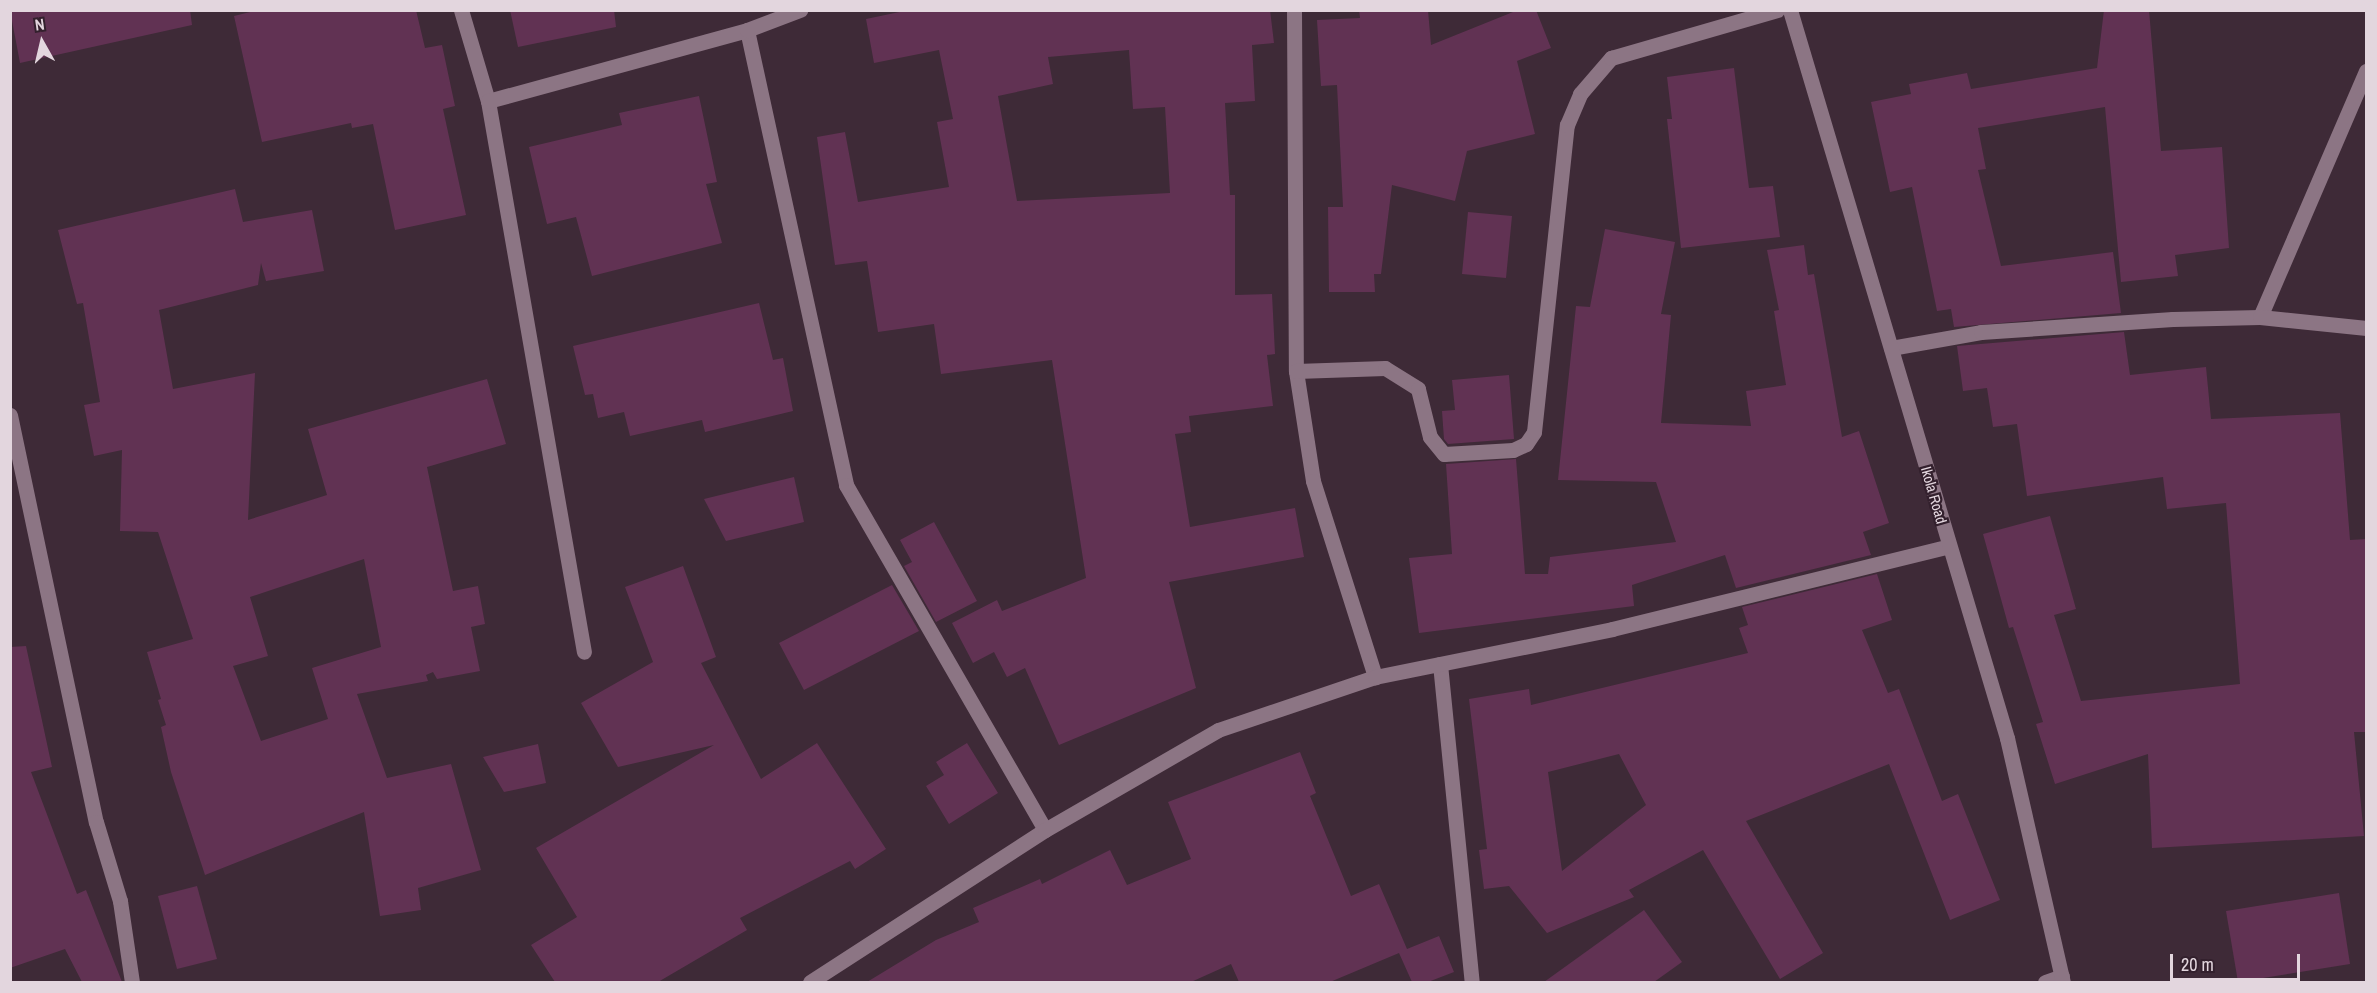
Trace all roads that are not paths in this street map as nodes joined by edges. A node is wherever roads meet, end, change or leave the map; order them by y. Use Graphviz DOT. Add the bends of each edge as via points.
graph roads {
  1 [pos="461,10"];
  2 [pos="800,10"];
  3 [pos="1294,10"];
  4 [pos="1777,10"];
  5 [pos="1790,10"];
  6 [pos="747,30"];
  7 [pos="2367,71"];
  8 [pos="488,101"];
  9 [pos="2260,317"];
  10 [pos="2367,327"];
  11 [pos="1892,348"];
  12 [pos="1296,371"];
  13 [pos="10,416"];
  14 [pos="1949,546"];
  15 [pos="584,652"];
  16 [pos="1440,664"];
  17 [pos="1375,677"];
  18 [pos="1045,830"];
  19 [pos="2062,980"];
  20 [pos="132,982"];
  21 [pos="810,982"];
  22 [pos="1472,982"];
  23 [pos="2045,982"];
  1 -- 8 [label="street"];
  2 -- 6 [label="street"];
  3 -- 12 [label="street"];
  4 -- 12 [label="street" via="1611,58 1580,94 1568,125 1534,432 1526,444 1513,450 1444,454 1430,437 1418,390 1385,368"];
  5 -- 11 [label="street, Ikola Road"];
  6 -- 8 [label="street"];
  6 -- 18 [label="street" via="846,485"];
  7 -- 9 [label="street"];
  8 -- 15 [label="street"];
  9 -- 10 [label="street"];
  9 -- 11 [label="street" via="1981,332"];
  11 -- 14 [label="street, Ikola Road"];
  12 -- 17 [label="street" via="1313,481"];
  13 -- 20 [label="street" via="96,822 120,901"];
  14 -- 16 [label="street" via="1612,629"];
  14 -- 19 [label="street, Ikola Road" via="2007,738"];
  16 -- 17 [label="street"];
  16 -- 22 [label="street"];
  17 -- 18 [label="street" via="1218,730"];
  18 -- 21 [label="street"];
  19 -- 23 [label="street"];
}
